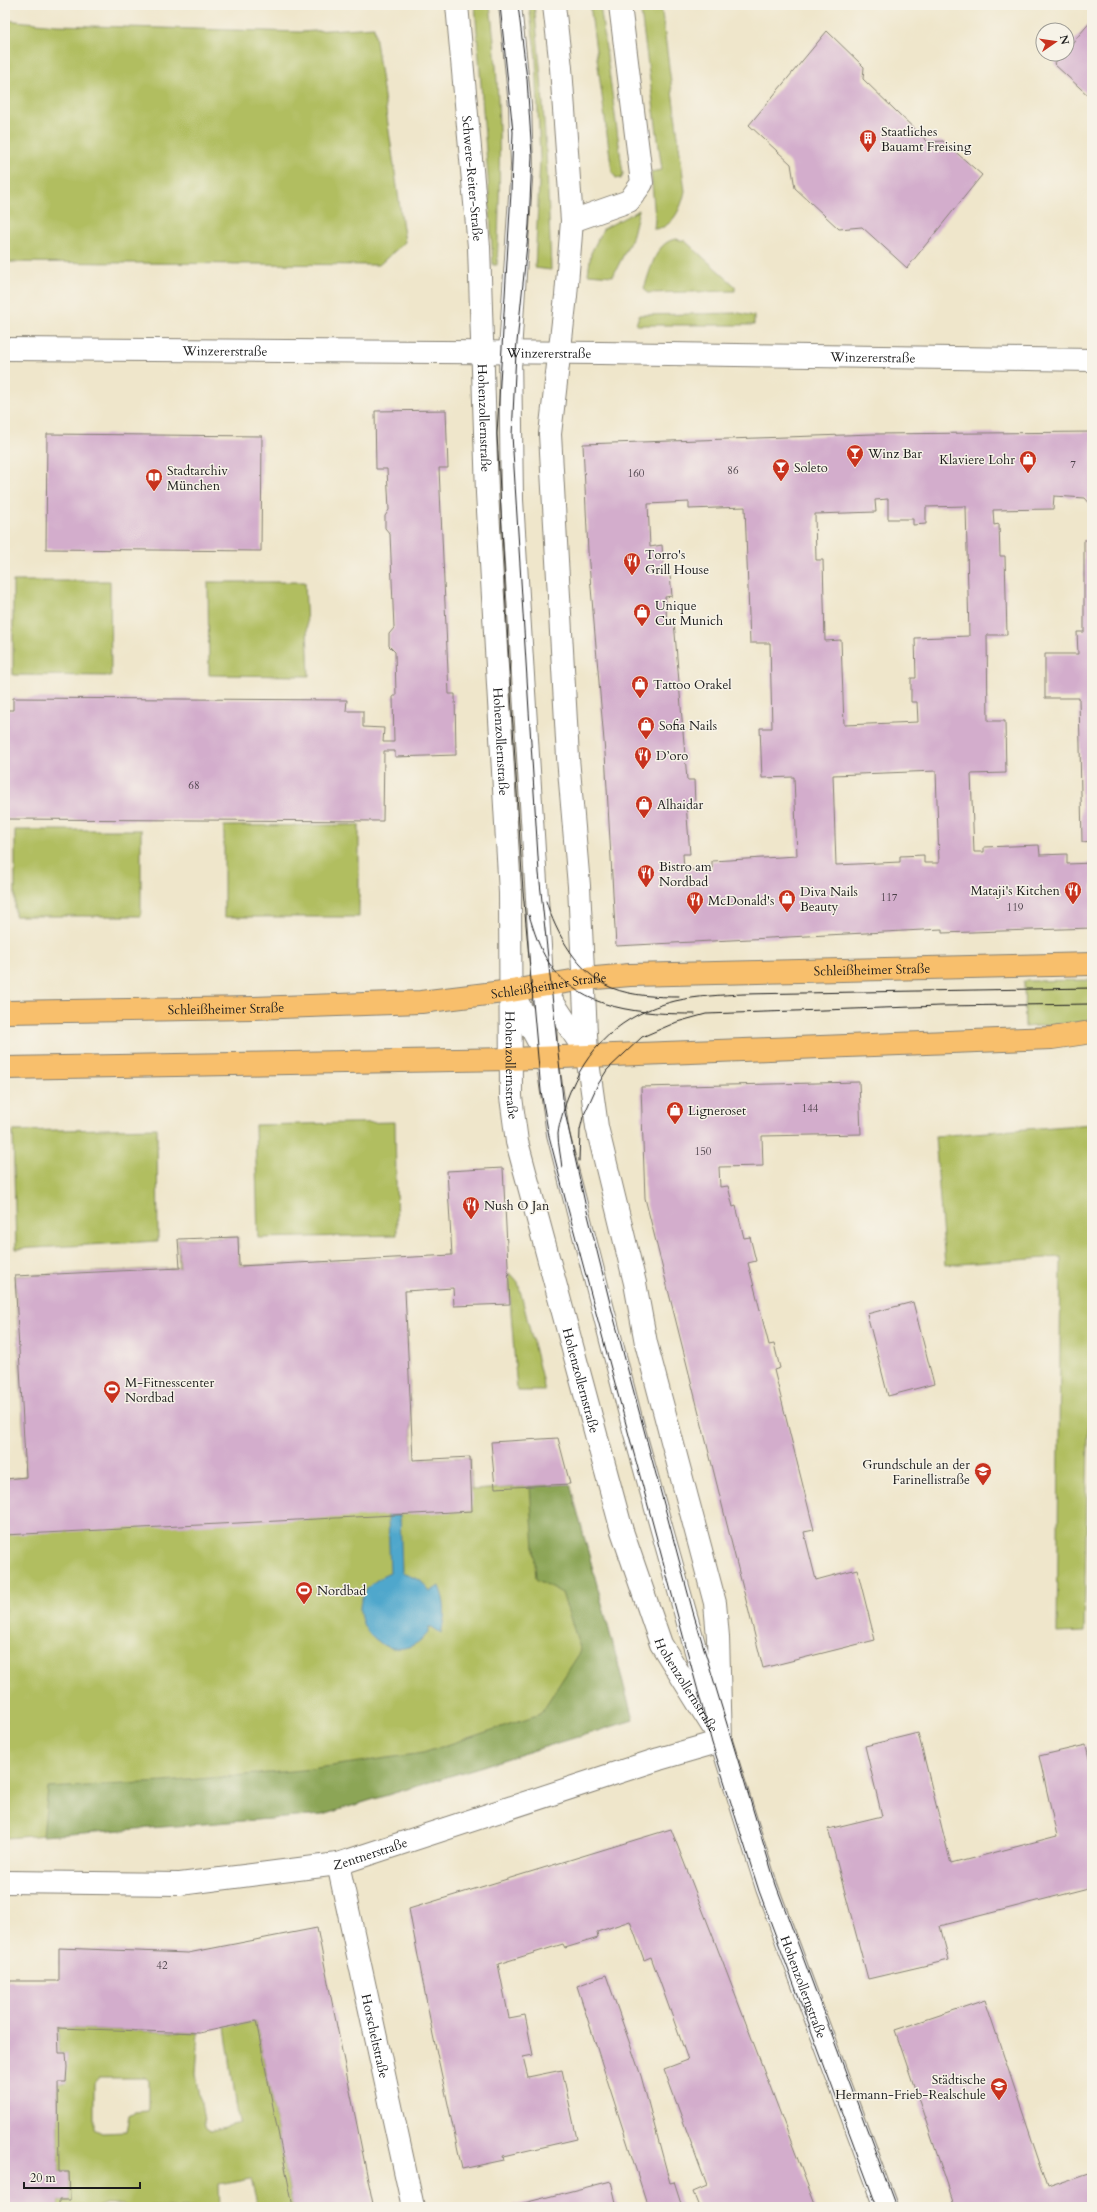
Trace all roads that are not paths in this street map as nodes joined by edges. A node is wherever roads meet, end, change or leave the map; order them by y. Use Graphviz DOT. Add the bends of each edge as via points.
graph roads {
  1 [pos="458,5"];
  2 [pos="510,5"];
  3 [pos="554,5"];
  4 [pos="620,5"];
  5 [pos="572,221"];
  6 [pos="5,349"];
  7 [pos="480,352"];
  8 [pos="510,352"];
  9 [pos="559,353"];
  10 [pos="1092,360"];
  11 [pos="483,403"];
  12 [pos="1092,964"];
  13 [pos="584,979"];
  14 [pos="542,986"];
  15 [pos="511,991"];
  16 [pos="5,1012"];
  17 [pos="1092,1032"];
  18 [pos="587,1055"];
  19 [pos="547,1058"];
  20 [pos="510,1060"];
  21 [pos="5,1068"];
  22 [pos="721,1741"];
  23 [pos="338,1864"];
  24 [pos="5,1882"];
  25 [pos="413,2207"];
  26 [pos="886,2207"];
  1 -- 7 [label="street, Schwere-Reiter-Straße" via="479,247"];
  2 -- 8 [label="street" via="520,106 522,165"];
  3 -- 5 [label="street"];
  4 -- 5 [label="street" via="642,183 629,200"];
  5 -- 9 [label="street"];
  6 -- 7 [label="street, Winzererstraße"];
  7 -- 8 [label="street, Winzererstraße"];
  7 -- 11 [label="street, Hohenzollernstraße"];
  8 -- 9 [label="street, Winzererstraße"];
  8 -- 11 [label="street"];
  8 -- 14 [label="street" via="512,500"];
  9 -- 10 [label="street, Winzererstraße"];
  9 -- 13 [label="street, Hohenzollernstraße" via="550,434 566,727"];
  11 -- 15 [label="street, Hohenzollernstraße" via="510,893"];
  12 -- 13 [label="main road, Schleißheimer Straße" via="630,975"];
  13 -- 14 [label="main road, Schleißheimer Straße"];
  13 -- 18 [label="street, Hohenzollernstraße"];
  14 -- 15 [label="main road, Schleißheimer Straße"];
  14 -- 18 [label="street"];
  14 -- 19 [label="street"];
  15 -- 16 [label="main road, Schleißheimer Straße" via="421,1002"];
  15 -- 19 [label="street"];
  15 -- 20 [label="street, Hohenzollernstraße"];
  17 -- 18 [label="main road" via="1052,1038"];
  18 -- 19 [label="main road"];
  18 -- 22 [label="street, Hohenzollernstraße" via="597,1127 635,1283 646,1344 715,1603"];
  19 -- 20 [label="main road"];
  19 -- 22 [label="street" via="558,1134 634,1430"];
  20 -- 21 [label="main road"];
  20 -- 22 [label="street, Hohenzollernstraße" via="511,1097 517,1142 622,1531 662,1644"];
  22 -- 23 [label="street, Zentnerstraße"];
  22 -- 26 [label="street, Hohenzollernstraße" via="767,1888"];
  23 -- 24 [label="street, Zentnerstraße" via="180,1884"];
  23 -- 25 [label="street, Horscheltstraße"];
}
